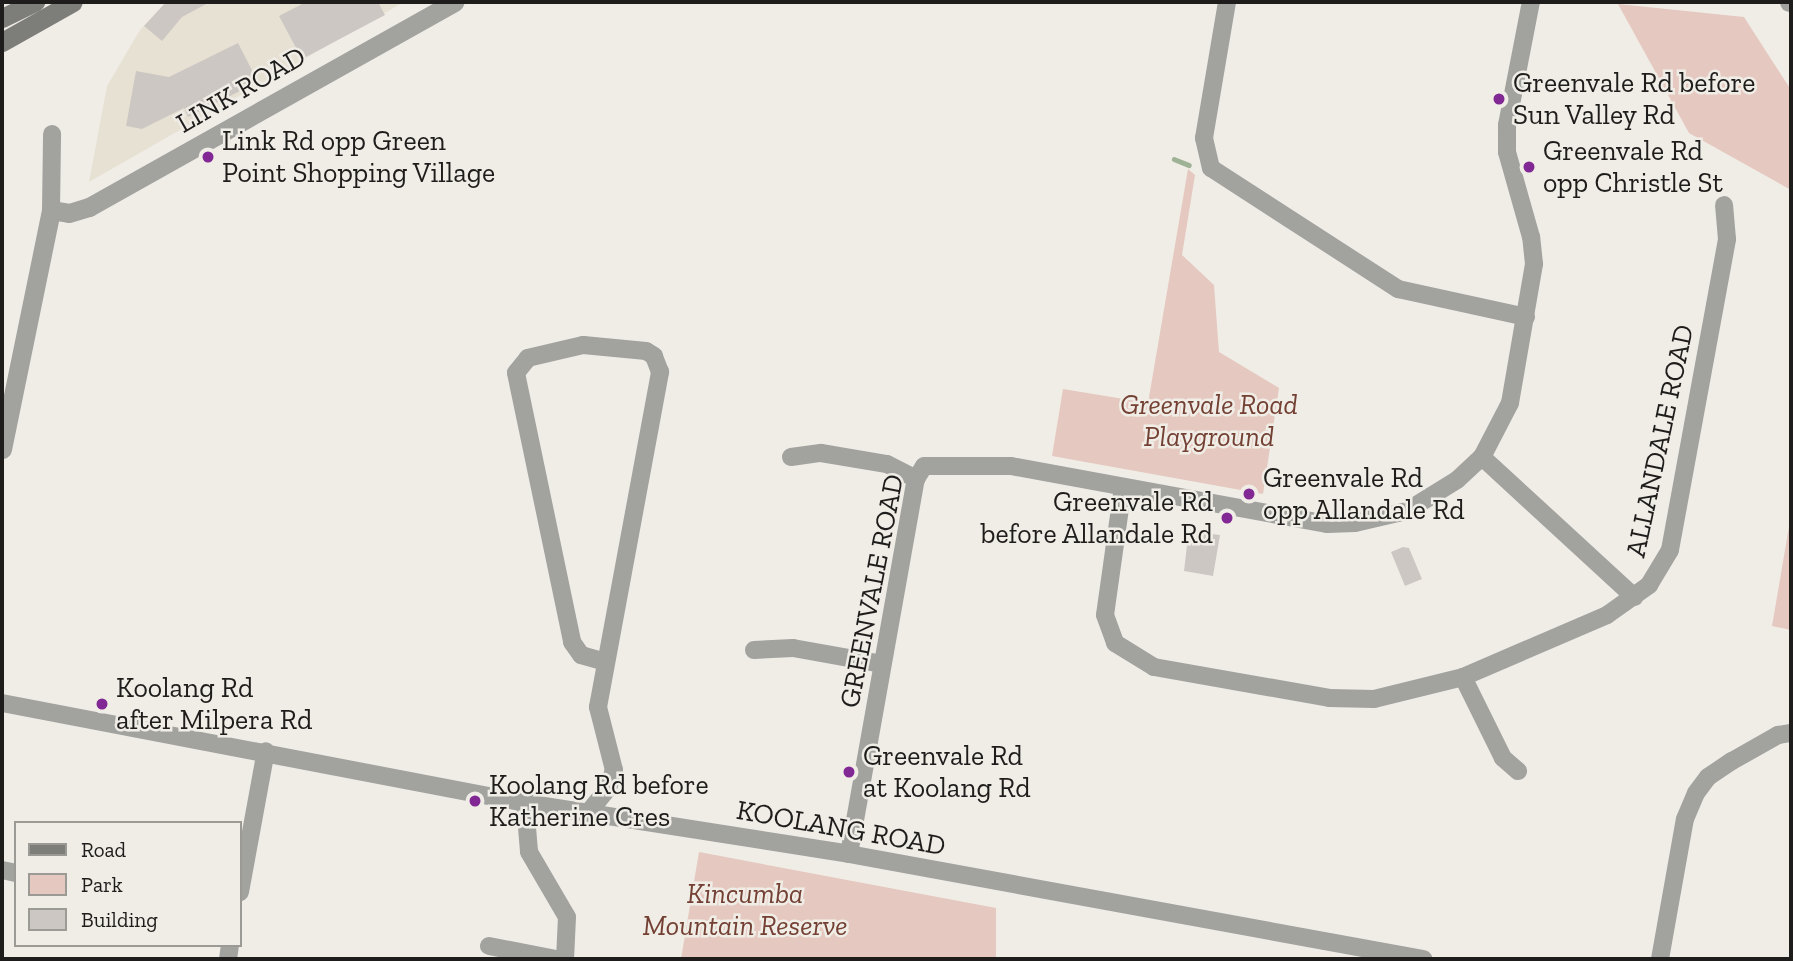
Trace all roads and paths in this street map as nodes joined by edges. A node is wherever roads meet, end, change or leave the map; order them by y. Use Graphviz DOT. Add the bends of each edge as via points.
graph roads {
  1 [pos="35,2"];
  2 [pos="74,2"];
  3 [pos="454,2"];
  4 [pos="1227,2"];
  5 [pos="1531,2"];
  6 [pos="2,18"];
  7 [pos="2,42"];
  8 [pos="52,134"];
  9 [pos="1724,205"];
  10 [pos="51,210"];
  11 [pos="1526,317"];
  12 [pos="7,391"];
  13 [pos="2,449"];
  14 [pos="791,457"];
  15 [pos="1482,457"];
  16 [pos="916,480"];
  17 [pos="1124,487"];
  18 [pos="1634,597"];
  19 [pos="754,650"];
  20 [pos="606,662"];
  21 [pos="882,664"];
  22 [pos="1463,677"];
  23 [pos="2,703"];
  24 [pos="1791,733"];
  25 [pos="266,751"];
  26 [pos="1518,771"];
  27 [pos="525,803"];
  28 [pos="588,813"];
  29 [pos="849,854"];
  30 [pos="242,881"];
  31 [pos="489,946"];
  32 [pos="555,959"];
  33 [pos="565,959"];
  34 [pos="1423,959"];
  35 [pos="1660,959"];
  1 -- 6 [label="main road"];
  2 -- 7 [label="main road"];
  3 -- 10 [label="street, LINK ROAD" via="89,207 69,213"];
  4 -- 11 [label="street" via="1204,138 1211,168 1398,289"];
  5 -- 11 [label="street, GREENVALE ROAD" via="1507,125 1511,173 1531,237 1534,264"];
  8 -- 10 [label="street"];
  9 -- 18 [label="street, ALLANDALE ROAD" via="1727,239 1670,550 1658,576"];
  10 -- 12 [label="street"];
  11 -- 15 [label="street, GREENVALE ROAD" via="1510,403"];
  12 -- 13 [label="street"];
  14 -- 16 [label="street" via="821,453 887,464"];
  15 -- 17 [label="street, GREENVALE ROAD" via="1427,502 1355,523 1327,524"];
  15 -- 18 [label="street"];
  16 -- 17 [label="street, GREENVALE ROAD" via="929,464 980,464"];
  16 -- 21 [label="street, GREENVALE ROAD"];
  17 -- 22 [label="street, ALLANDALE ROAD" via="1104,602 1115,643 1131,657 1154,667 1350,701"];
  18 -- 22 [label="street, ALLANDALE ROAD" via="1607,615"];
  19 -- 21 [label="street" via="793,648"];
  20 -- 20 [label="street" via="660,372 654,356 646,351 583,345 528,358 516,373 572,642 581,654"];
  20 -- 28 [label="street" via="598,713 614,770 608,788"];
  21 -- 29 [label="street, GREENVALE ROAD"];
  22 -- 26 [label="street" via="1503,758"];
  23 -- 25 [label="street, KOOLANG ROAD"];
  24 -- 35 [label="street" via="1778,735 1732,761 1708,777 1696,793 1685,819"];
  25 -- 27 [label="street, KOOLANG ROAD"];
  25 -- 30 [label="street"];
  27 -- 28 [label="street, KOOLANG ROAD"];
  27 -- 33 [label="street" via="529,852 567,917"];
  28 -- 29 [label="street, KOOLANG ROAD"];
  29 -- 34 [label="street, KOOLANG ROAD"];
  31 -- 32 [label="street"];
}
